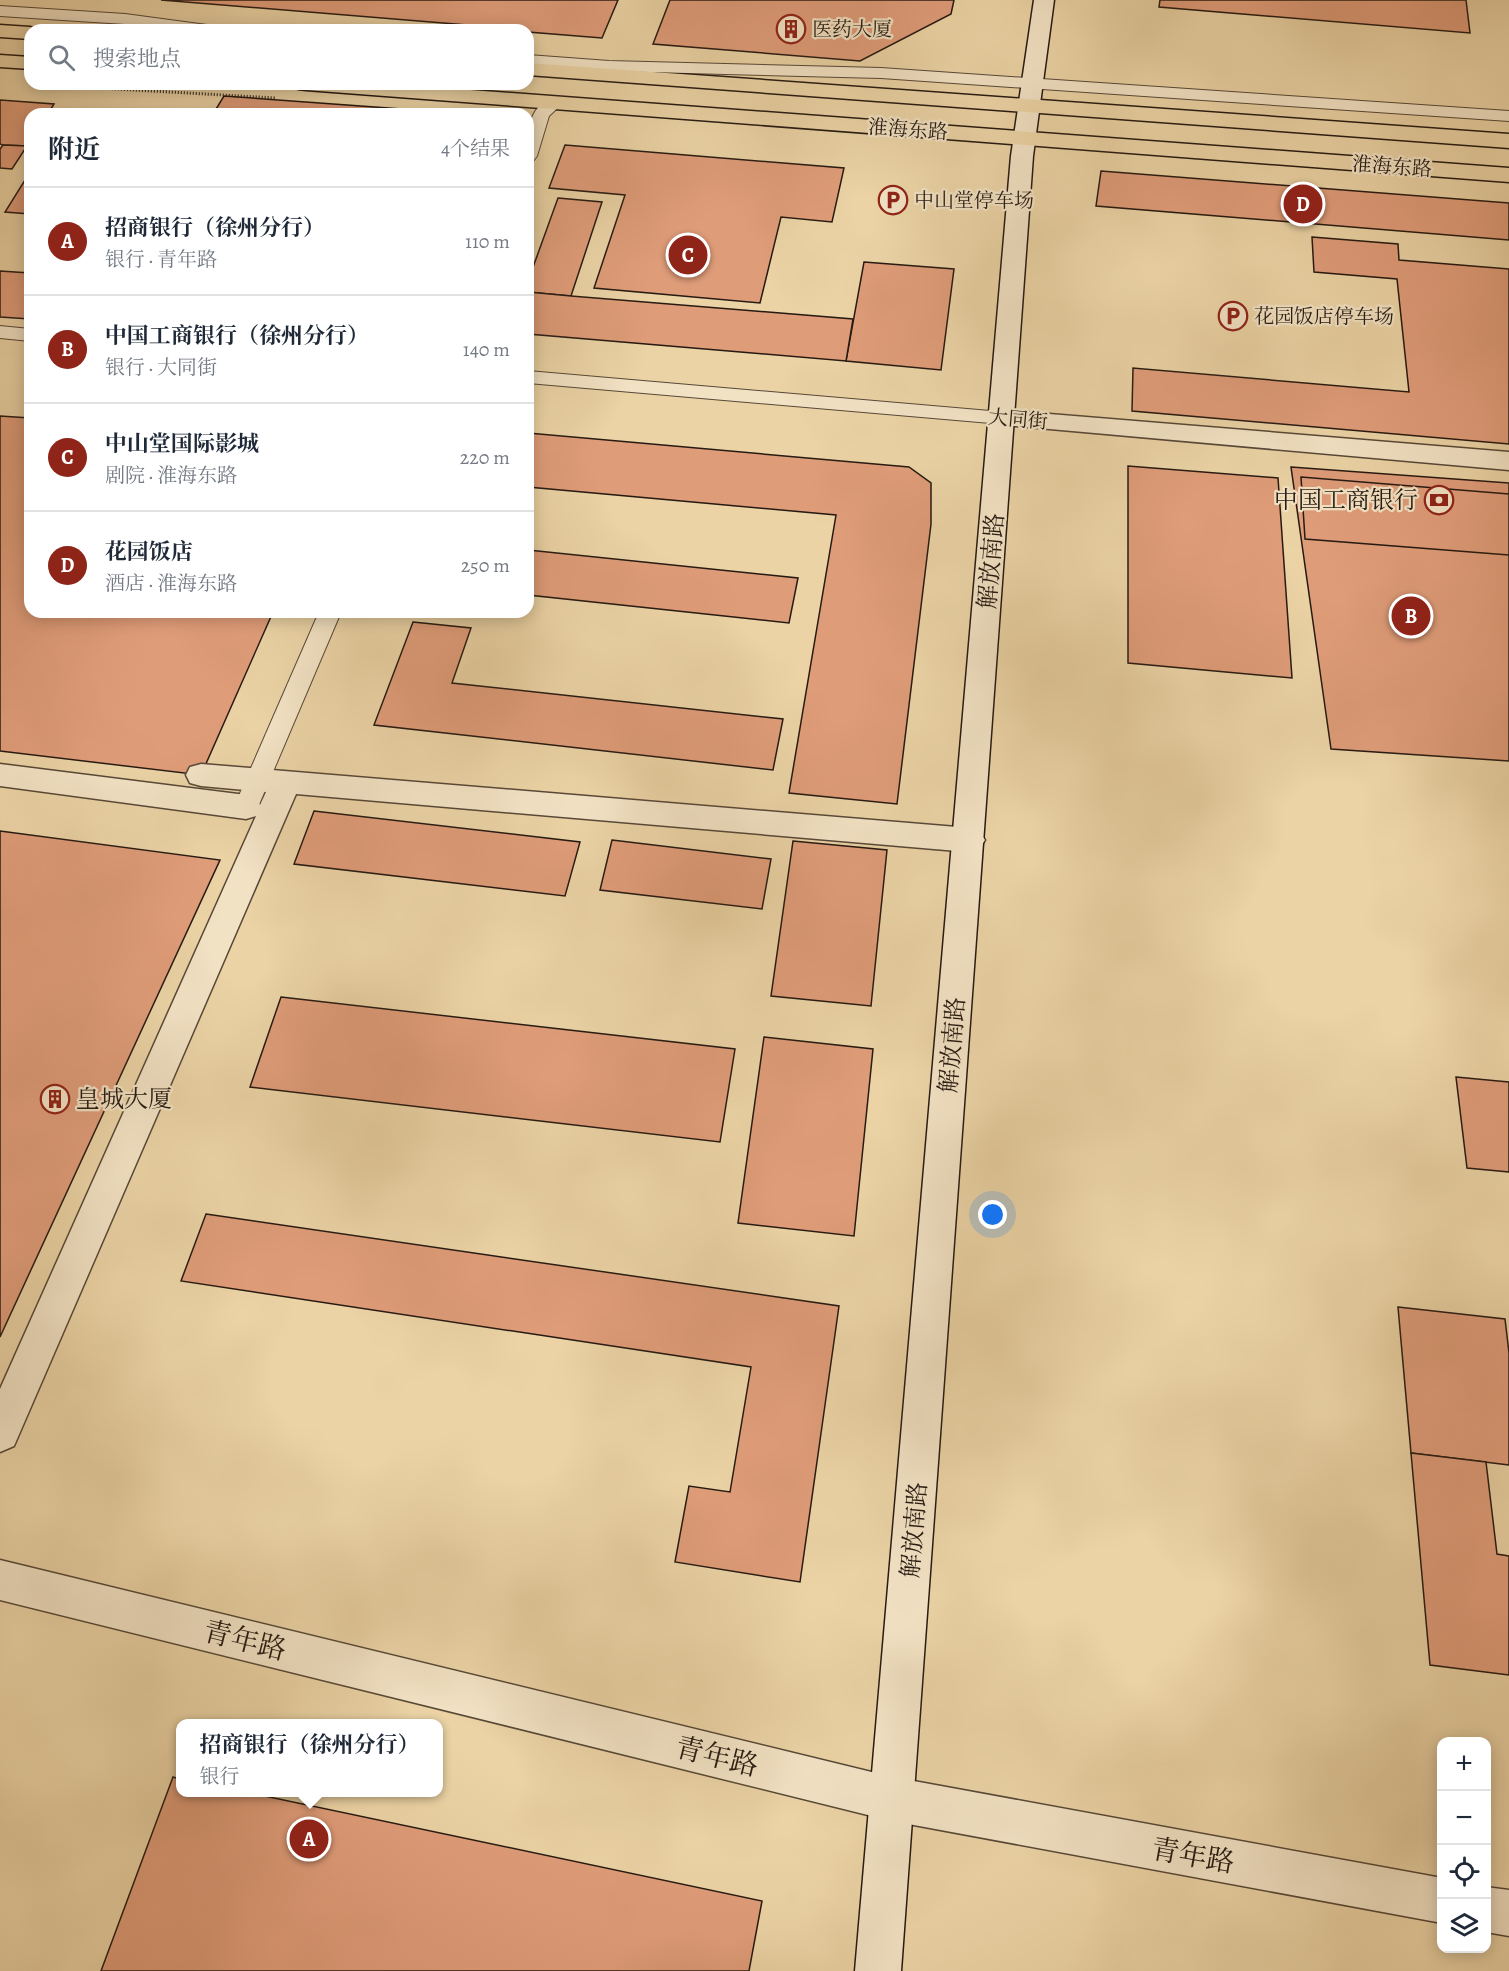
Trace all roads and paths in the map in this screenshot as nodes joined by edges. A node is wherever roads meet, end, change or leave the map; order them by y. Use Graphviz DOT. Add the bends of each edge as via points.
graph roads {
  1 [pos="1044,0"];
  2 [pos="0,11"];
  3 [pos="162,24"];
  4 [pos="0,31"];
  5 [pos="24,33"];
  6 [pos="534,60"];
  7 [pos="0,61"];
  8 [pos="24,63"];
  9 [pos="534,70"];
  10 [pos="1033,83"];
  11 [pos="389,90"];
  12 [pos="555,102"];
  13 [pos="1509,116"];
  14 [pos="1027,121"];
  15 [pos="534,137"];
  16 [pos="1509,141"];
  17 [pos="1509,175"];
  18 [pos="0,332"];
  19 [pos="24,334"];
  20 [pos="534,378"];
  21 [pos="1002,418"];
  22 [pos="1509,461"];
  23 [pos="328,618"];
  24 [pos="0,774"];
  25 [pos="201,775"];
  26 [pos="263,789"];
  27 [pos="969,840"];
  28 [pos="0,1433"];
  29 [pos="0,1580"];
  30 [pos="892,1799"];
  31 [pos="1437,1900"];
  32 [pos="1491,1910"];
  33 [pos="1509,1913"];
  34 [pos="878,1971"];
  1 -- 10 [label="street, 解放南路"];
  2 -- 3 [label="lane"];
  4 -- 5 [label="main road"];
  6 -- 10 [label="lane" via="881,73"];
  7 -- 8 [label="main road"];
  9 -- 14 [label="main road, 淮海东路"];
  10 -- 13 [label="lane"];
  10 -- 14 [label="street, 解放南路"];
  11 -- 12 [label="main road, 淮海东路"];
  12 -- 14 [label="main road, 淮海东路"];
  12 -- 15 [label="lane" via="541,114"];
  14 -- 16 [label="main road, 淮海东路"];
  14 -- 17 [label="main road, 淮海东路"];
  14 -- 21 [label="street, 解放南路"];
  18 -- 19 [label="lane"];
  20 -- 21 [label="lane, 大同街"];
  21 -- 22 [label="street, 大同街"];
  21 -- 27 [label="street, 解放南路"];
  23 -- 26 [label="lane"];
  24 -- 26 [label="street"];
  25 -- 26 [label="street"];
  26 -- 27 [label="street"];
  26 -- 28 [label="street"];
  27 -- 30 [label="street, 解放南路"];
  29 -- 30 [label="street, 青年路"];
  30 -- 31 [label="street, 青年路"];
  30 -- 34 [label="street, 解放南路"];
  32 -- 33 [label="street"];
}
